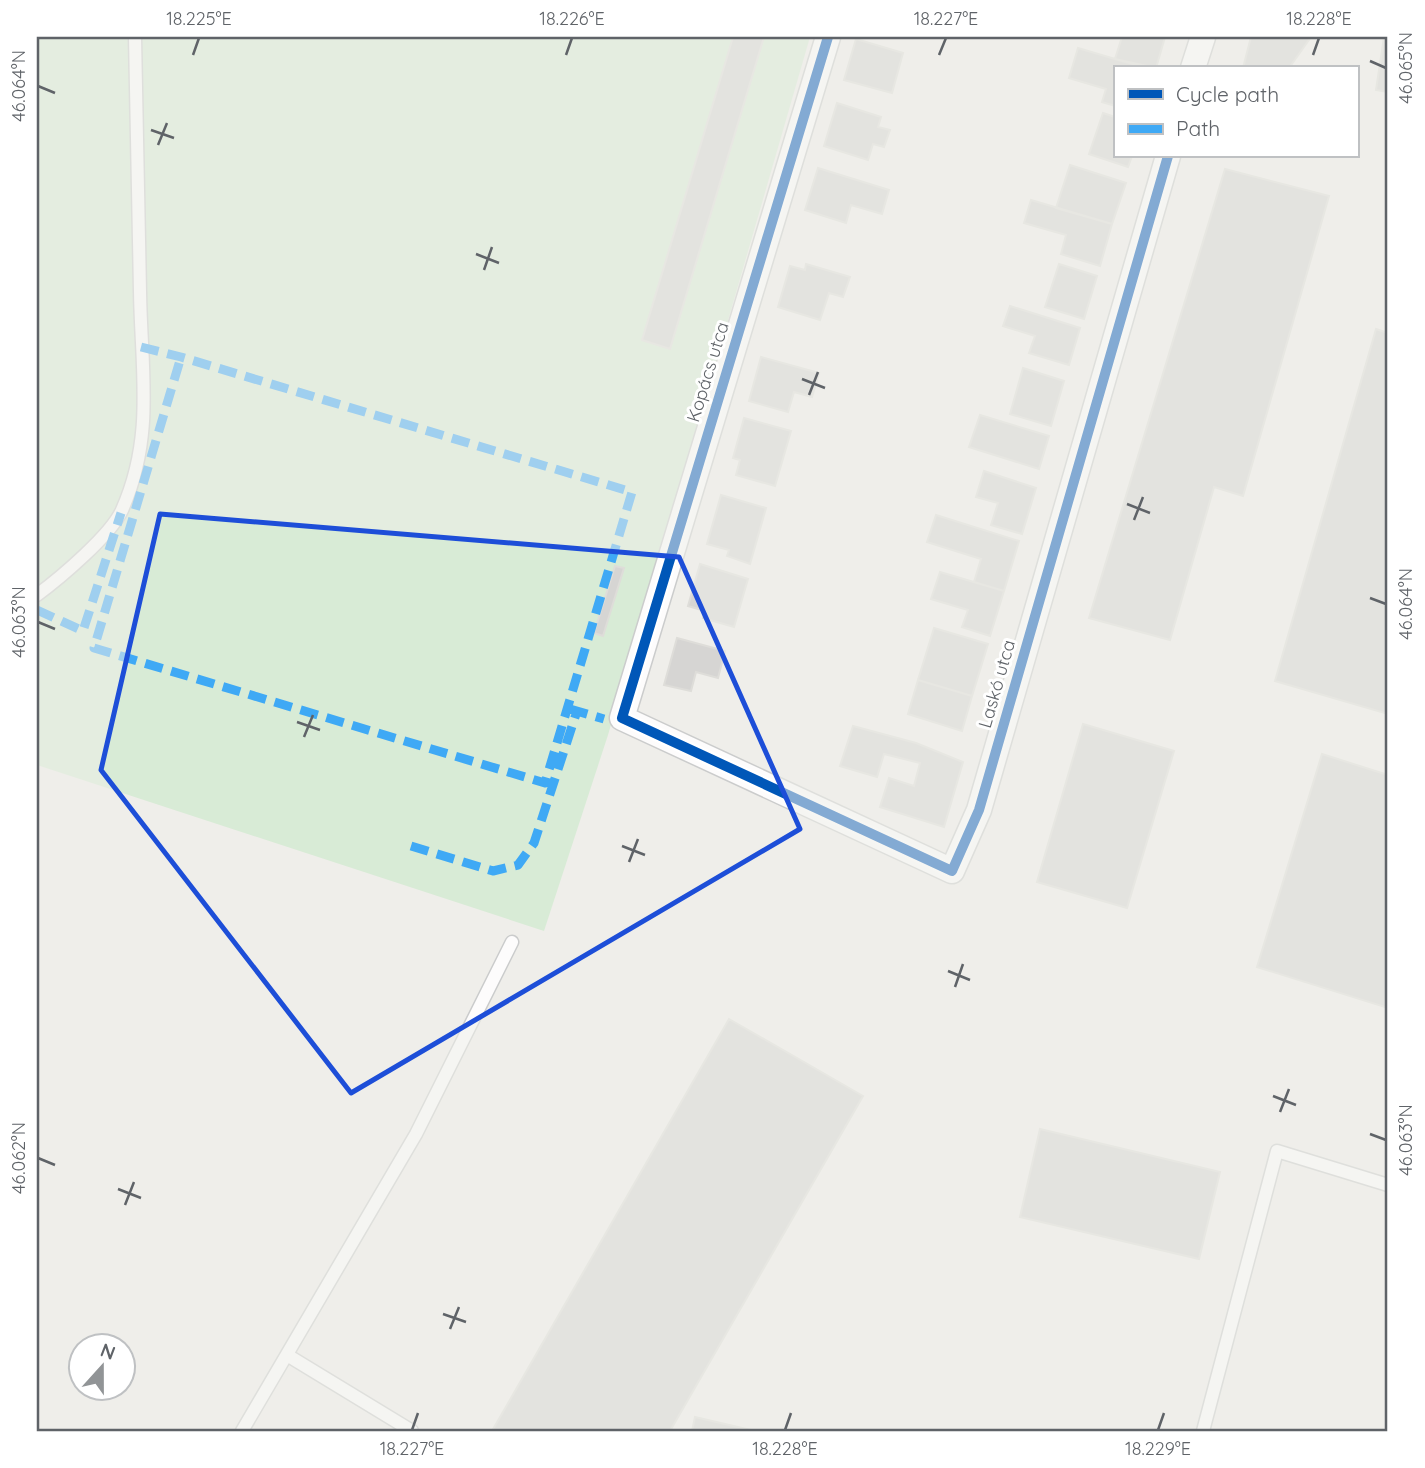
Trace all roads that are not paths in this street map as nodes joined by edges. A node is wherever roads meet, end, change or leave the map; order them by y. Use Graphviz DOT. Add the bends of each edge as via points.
graph roads {
  1 [pos="135,37"];
  2 [pos="828,37"];
  3 [pos="1203,37"];
  4 [pos="1195,66"];
  5 [pos="1167,158"];
  6 [pos="37,595"];
  7 [pos="622,718"];
  8 [pos="512,942"];
  9 [pos="1388,1185"];
  10 [pos="287,1355"];
  11 [pos="242,1431"];
  12 [pos="412,1431"];
  13 [pos="1203,1431"];
  1 -- 6 [label="lane" via="145,400 142,454 121,513 72,569"];
  2 -- 7 [label="street, Kopács utca"];
  3 -- 4 [label="street"];
  5 -- 7 [label="street, Laskó utca" via="979,810 952,870"];
  8 -- 10 [label="lane" via="416,1133"];
  9 -- 13 [label="lane" via="1277,1151"];
  10 -- 11 [label="lane"];
  10 -- 12 [label="lane"];
}
